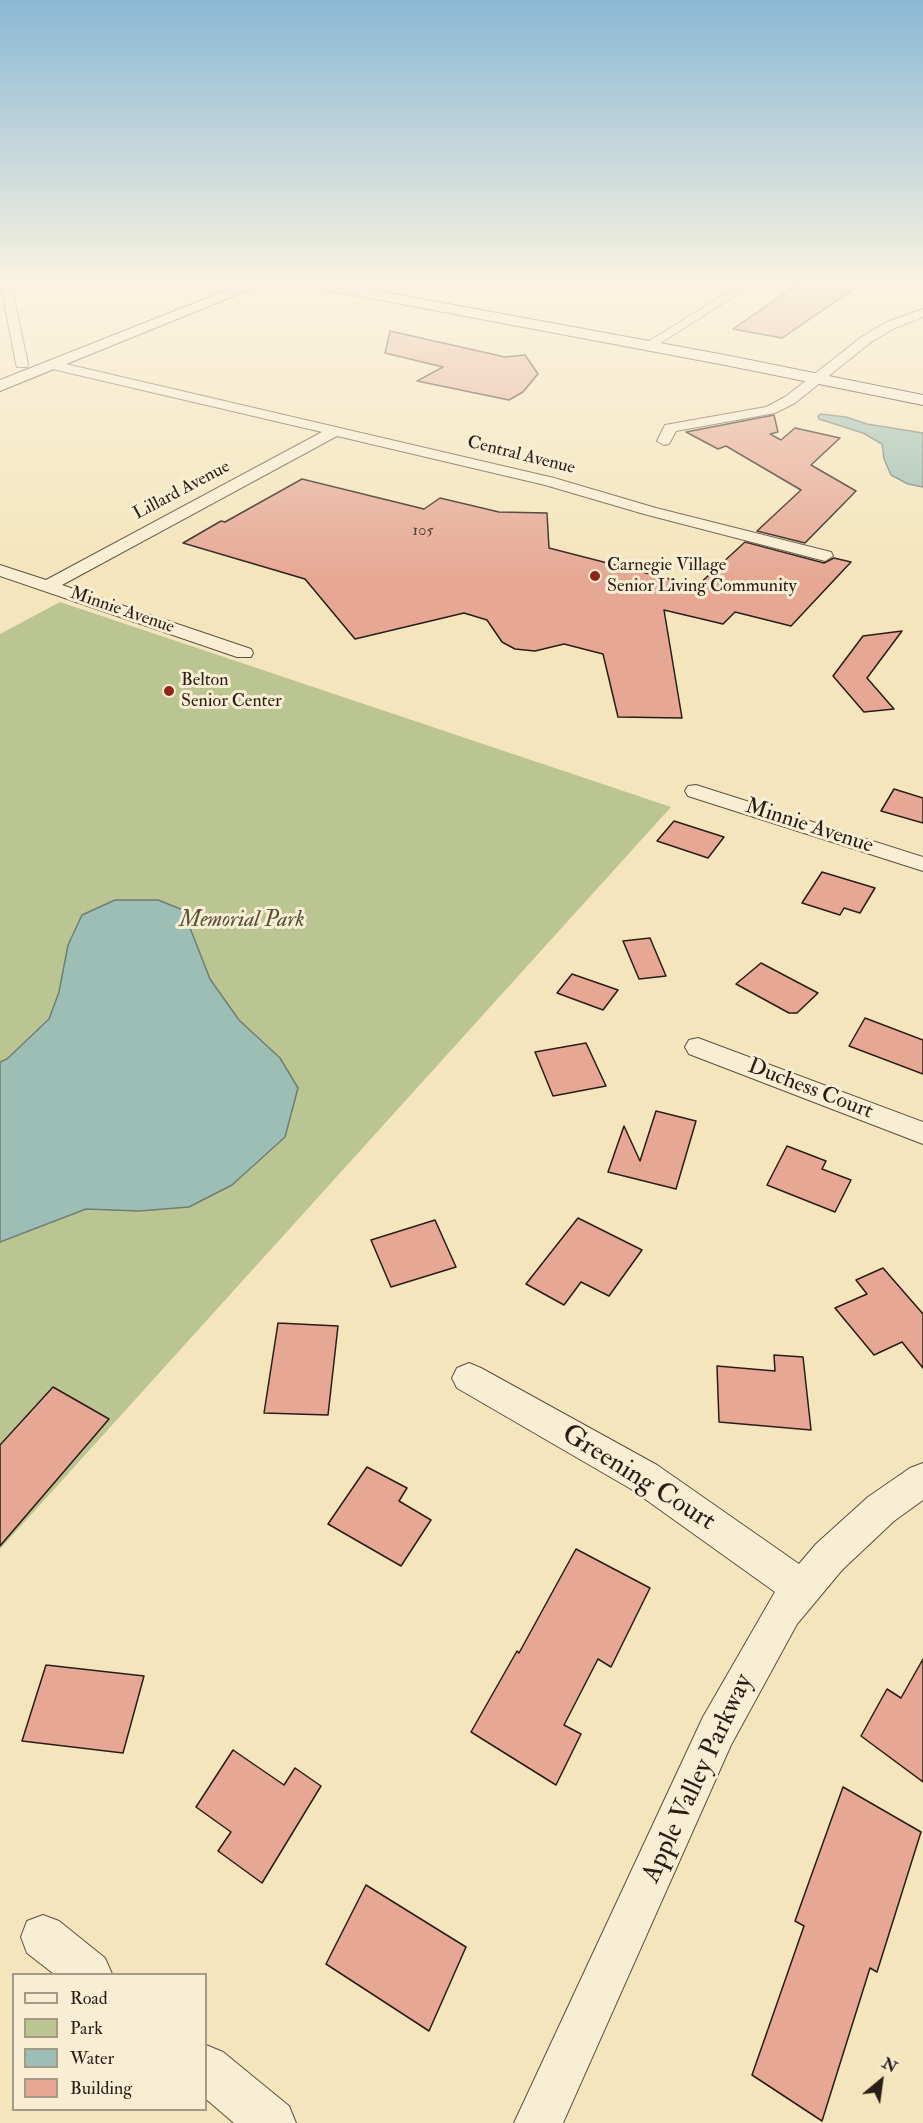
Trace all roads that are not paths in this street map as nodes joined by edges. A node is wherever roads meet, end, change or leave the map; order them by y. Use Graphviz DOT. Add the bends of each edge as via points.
graph roads {
  1 [pos="17,379"];
  2 [pos="103,379"];
  3 [pos="816,379"];
  4 [pos="0,386"];
  5 [pos="923,400"];
  6 [pos="335,430"];
  7 [pos="664,441"];
  8 [pos="825,556"];
  9 [pos="0,570"];
  10 [pos="48,586"];
  11 [pos="244,653"];
  12 [pos="696,790"];
  13 [pos="923,864"];
  14 [pos="698,1047"];
  15 [pos="923,1133"];
  16 [pos="470,1378"];
  17 [pos="923,1480"];
  18 [pos="801,1588"];
  19 [pos="43,1937"];
  20 [pos="88,1973"];
  21 [pos="207,2070"];
  22 [pos="272,2123"];
  23 [pos="538,2123"];
  1 -- 4 [label="main road"];
  2 -- 6 [label="street, Central Avenue"];
  3 -- 5 [label="main road"];
  3 -- 7 [label="street" via="770,410 670,428"];
  6 -- 8 [label="street, Central Avenue"];
  6 -- 10 [label="street, Lillard Avenue"];
  9 -- 10 [label="street, Minnie Avenue"];
  10 -- 11 [label="street, Minnie Avenue"];
  12 -- 13 [label="street, Minnie Avenue"];
  14 -- 15 [label="street, Duchess Court"];
  16 -- 18 [label="street, Greening Court" via="644,1478"];
  17 -- 18 [label="street, Apple Valley Parkway" via="881,1509"];
  18 -- 23 [label="street, Apple Valley Parkway" via="765,1642 717,1731"];
  19 -- 20 [label="street"];
  21 -- 22 [label="street"];
}
